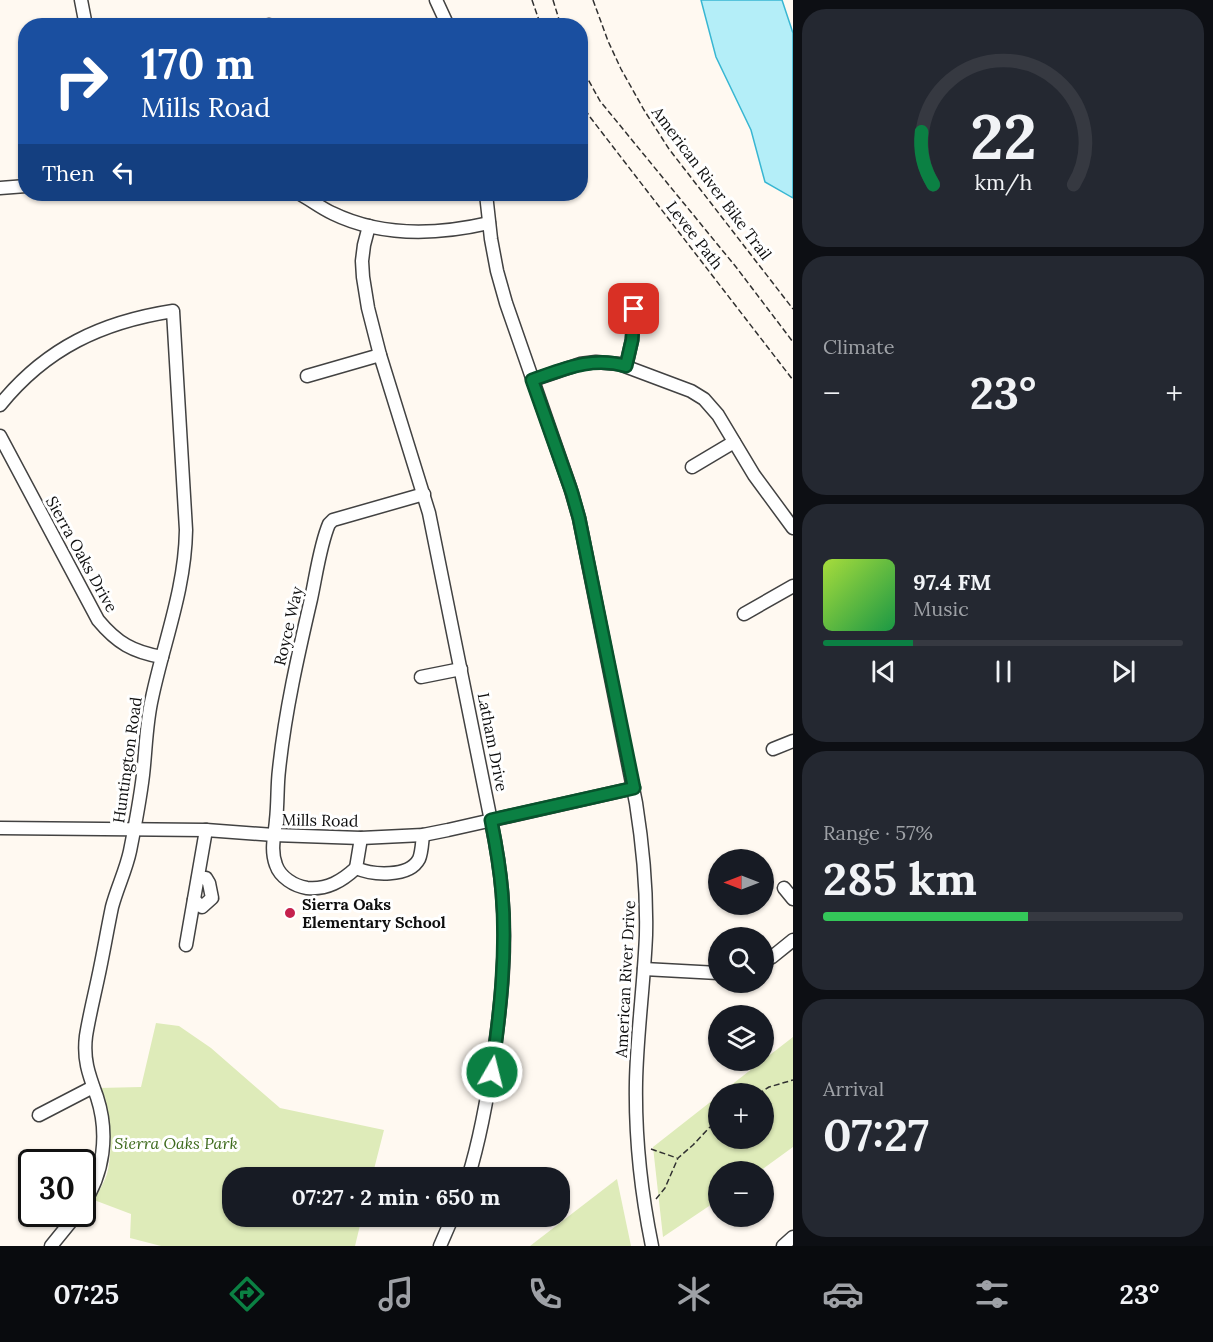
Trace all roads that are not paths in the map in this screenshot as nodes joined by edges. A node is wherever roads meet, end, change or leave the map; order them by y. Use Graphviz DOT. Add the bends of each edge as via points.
graph roads {
  1 [pos="81,0"];
  2 [pos="436,0"];
  3 [pos="84,18"];
  4 [pos="444,18"];
  5 [pos="18,187"];
  6 [pos="0,188"];
  7 [pos="311,201"];
  8 [pos="487,201"];
  9 [pos="489,223"];
  10 [pos="369,226"];
  11 [pos="634,309"];
  12 [pos="380,355"];
  13 [pos="626,366"];
  14 [pos="307,376"];
  15 [pos="532,380"];
  16 [pos="0,405"];
  17 [pos="0,436"];
  18 [pos="734,442"];
  19 [pos="692,467"];
  20 [pos="424,494"];
  21 [pos="793,528"];
  22 [pos="793,586"];
  23 [pos="744,614"];
  24 [pos="162,657"];
  25 [pos="461,669"];
  26 [pos="421,677"];
  27 [pos="793,741"];
  28 [pos="773,749"];
  29 [pos="634,788"];
  30 [pos="491,820"];
  31 [pos="0,828"];
  32 [pos="134,829"];
  33 [pos="206,830"];
  34 [pos="423,835"];
  35 [pos="274,836"];
  36 [pos="361,838"];
  37 [pos="356,868"];
  38 [pos="784,888"];
  39 [pos="793,899"];
  40 [pos="793,940"];
  41 [pos="186,945"];
  42 [pos="774,954"];
  43 [pos="644,969"];
  44 [pos="708,972"];
  45 [pos="93,1087"];
  46 [pos="39,1115"];
  47 [pos="471,1167"];
  48 [pos="96,1178"];
  49 [pos="66,1227"];
  50 [pos="448,1227"];
  51 [pos="793,1237"];
  52 [pos="51,1246"];
  53 [pos="440,1246"];
  54 [pos="652,1246"];
  55 [pos="783,1246"];
  1 -- 3 [label="street"];
  2 -- 4 [label="street"];
  5 -- 6 [label="street"];
  7 -- 10 [label="street" via="331,213"];
  8 -- 9 [label="street, American River Drive"];
  9 -- 10 [label="street" via="436,232"];
  9 -- 15 [label="street, American River Drive" via="497,271"];
  10 -- 12 [label="street, Latham Drive" via="363,277"];
  11 -- 13 [label="street"];
  12 -- 14 [label="street"];
  12 -- 20 [label="street, Latham Drive"];
  13 -- 15 [label="street" via="580,364"];
  13 -- 18 [label="street" via="698,395 714,409"];
  15 -- 29 [label="street, American River Drive" via="579,518"];
  16 -- 24 [label="street, Huntington Road" via="27,375 71,344 120,322 173,310 186,548 180,591"];
  17 -- 24 [label="street, Sierra Oaks Drive" via="98,620 126,646"];
  18 -- 19 [label="street"];
  18 -- 21 [label="street"];
  20 -- 25 [label="street, Latham Drive"];
  20 -- 35 [label="street, Royce Way" via="333,520 327,526 291,685"];
  22 -- 23 [label="street"];
  24 -- 32 [label="street, Huntington Road" via="147,725"];
  25 -- 26 [label="street"];
  25 -- 30 [label="street, Latham Drive"];
  27 -- 28 [label="street"];
  29 -- 30 [label="street, Mills Road"];
  29 -- 43 [label="street, American River Drive" via="646,890"];
  30 -- 34 [label="street, Mills Road"];
  30 -- 47 [label="street, Latham Drive" via="502,893 502,994 489,1090"];
  31 -- 32 [label="street, Mills Road"];
  32 -- 33 [label="street, Mills Road"];
  32 -- 45 [label="street, Huntington Road" via="112,907 86,1034 85,1058"];
  33 -- 35 [label="street, Mills Road"];
  33 -- 41 [label="street" via="198,878 206,878 212,898 202,907 194,900"];
  34 -- 36 [label="street, Mills Road"];
  34 -- 37 [label="street" via="420,857 408,868 378,874"];
  35 -- 36 [label="street, Mills Road"];
  35 -- 37 [label="street" via="276,866 286,879 302,887 328,886"];
  36 -- 37 [label="street"];
  38 -- 39 [label="street"];
  40 -- 42 [label="street"];
  43 -- 44 [label="street"];
  43 -- 54 [label="street, American River Drive" via="636,1072 637,1135"];
  45 -- 46 [label="street"];
  45 -- 48 [label="street, Huntington Road" via="104,1131"];
  49 -- 52 [label="street"];
  50 -- 53 [label="street"];
  51 -- 55 [label="street"];
}
